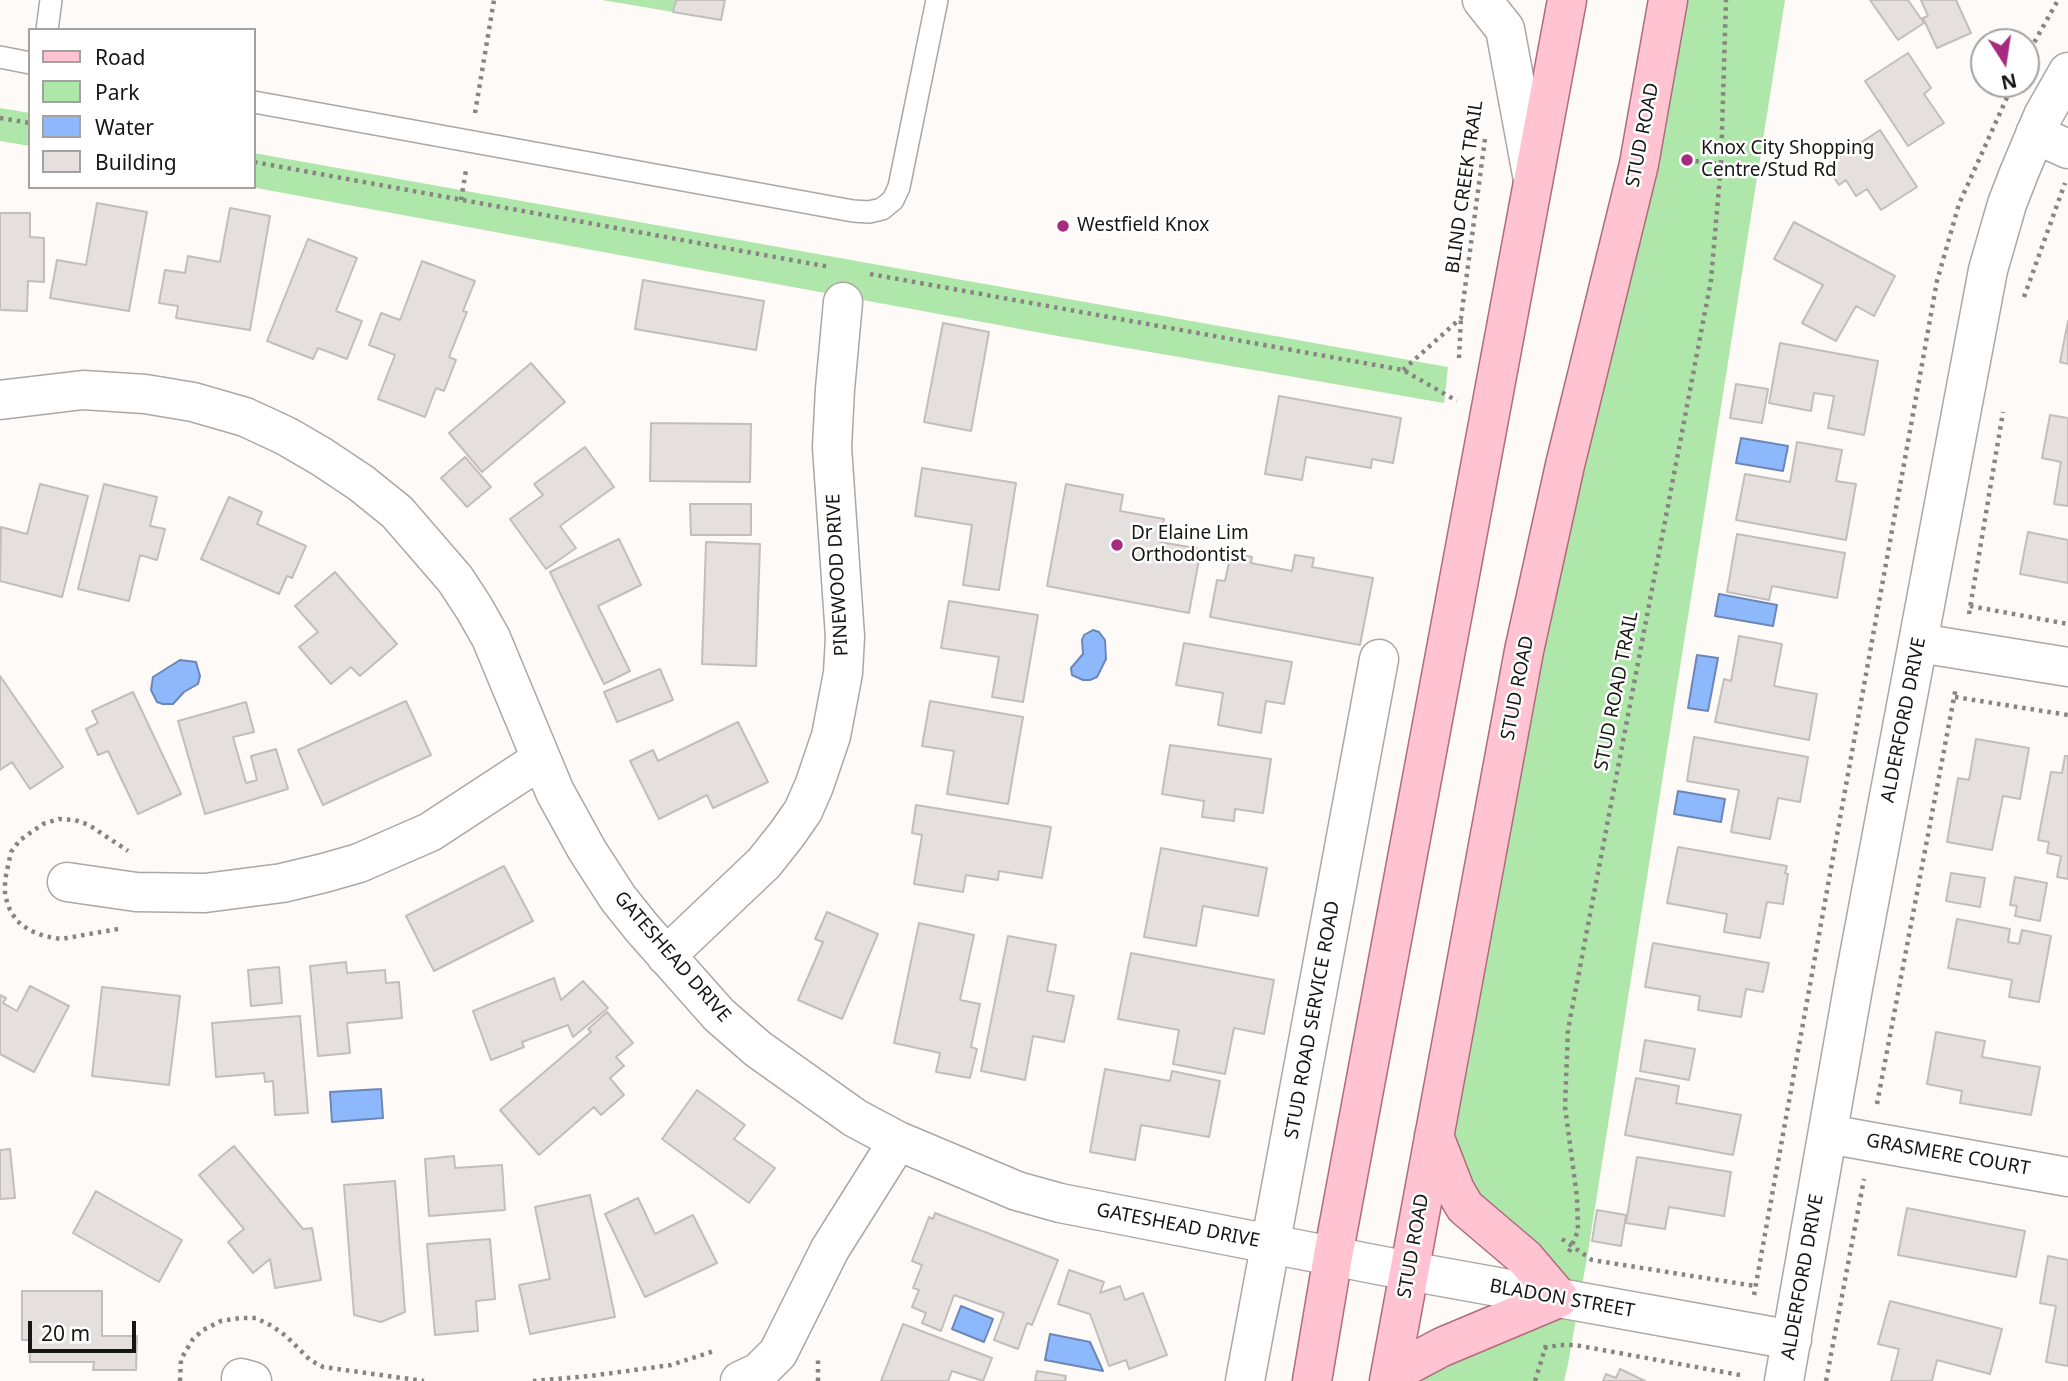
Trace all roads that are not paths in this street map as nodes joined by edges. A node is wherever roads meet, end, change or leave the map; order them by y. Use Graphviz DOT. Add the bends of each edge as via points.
graph roads {
  1 [pos="51,0"];
  2 [pos="936,0"];
  3 [pos="1482,0"];
  4 [pos="1567,0"];
  5 [pos="1668,0"];
  6 [pos="47,28"];
  7 [pos="0,57"];
  8 [pos="28,63"];
  9 [pos="2068,72"];
  10 [pos="256,102"];
  11 [pos="2051,141"];
  12 [pos="1534,182"];
  13 [pos="843,302"];
  14 [pos="0,400"];
  15 [pos="1919,643"];
  16 [pos="1379,659"];
  17 [pos="2068,667"];
  18 [pos="540,760"];
  19 [pos="66,883"];
  20 [pos="666,956"];
  21 [pos="1828,1134"];
  22 [pos="1434,1136"];
  23 [pos="898,1141"];
  24 [pos="2068,1177"];
  25 [pos="1272,1244"];
  26 [pos="1333,1256"];
  27 [pos="1409,1271"];
  28 [pos="1559,1298"];
  29 [pos="1792,1340"];
  30 [pos="1390,1378"];
  31 [pos="740,1381"];
  32 [pos="1245,1381"];
  33 [pos="1312,1381"];
  34 [pos="1784,1381"];
  1 -- 6 [label="lane"];
  2 -- 10 [label="lane" via="899,187 883,209 869,212"];
  3 -- 12 [label="street" via="1504,29"];
  4 -- 12 [label="main road"];
  5 -- 22 [label="main road, STUD ROAD" via="1639,164 1524,650"];
  7 -- 8 [label="lane"];
  9 -- 11 [label="street, ALDERFORD DRIVE"];
  11 -- 15 [label="street, ALDERFORD DRIVE" via="2007,204 1988,270"];
  12 -- 26 [label="main road"];
  13 -- 20 [label="street, PINEWOOD DRIVE" via="832,447 845,637 842,684 831,736 803,811 787,834 764,863"];
  14 -- 18 [label="street, GATESHEAD DRIVE" via="83,390 193,402 245,417 322,457 397,512 455,579 491,638"];
  15 -- 17 [label="street"];
  15 -- 21 [label="street, ALDERFORD DRIVE"];
  16 -- 25 [label="street, STUD ROAD SERVICE ROAD"];
  18 -- 19 [label="street" via="430,832 324,873 205,893 136,892"];
  18 -- 20 [label="street, GATESHEAD DRIVE" via="587,850 618,898"];
  20 -- 23 [label="street, GATESHEAD DRIVE" via="719,1015 758,1049 855,1118"];
  21 -- 24 [label="street, GRASMERE COURT"];
  21 -- 29 [label="street, ALDERFORD DRIVE"];
  22 -- 27 [label="main road, STUD ROAD"];
  22 -- 28 [label="main road" via="1465,1207 1525,1258"];
  23 -- 25 [label="street, GATESHEAD DRIVE" via="1017,1191 1060,1203"];
  23 -- 31 [label="street" via="830,1249 778,1353 759,1372"];
  25 -- 26 [label="street, GATESHEAD DRIVE"];
  25 -- 32 [label="street, STUD ROAD SERVICE ROAD"];
  26 -- 27 [label="street, BLADON STREET"];
  26 -- 33 [label="main road"];
  27 -- 28 [label="street, BLADON STREET"];
  27 -- 30 [label="main road, STUD ROAD"];
  28 -- 29 [label="street, BLADON STREET"];
  28 -- 30 [label="main road" via="1442,1347"];
  29 -- 34 [label="street, ALDERFORD DRIVE"];
}
